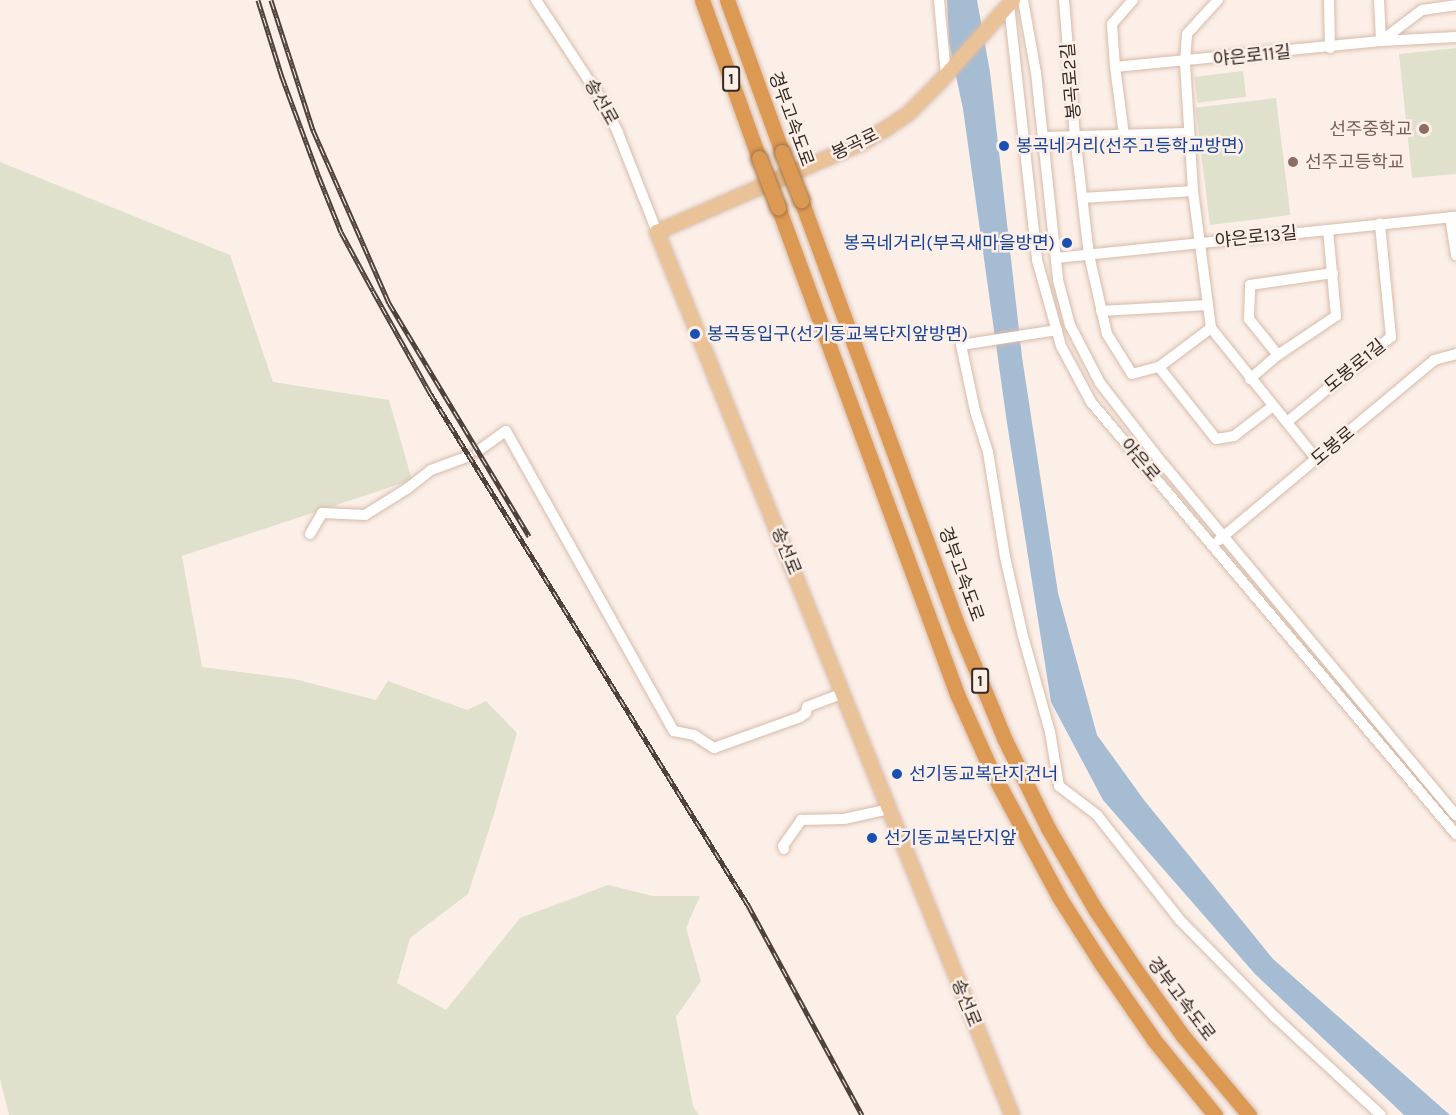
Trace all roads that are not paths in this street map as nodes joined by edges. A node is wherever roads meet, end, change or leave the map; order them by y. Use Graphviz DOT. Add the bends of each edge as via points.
graph roads {
  1 [pos="536,0"];
  2 [pos="702,0"];
  3 [pos="727,0"];
  4 [pos="939,0"];
  5 [pos="1023,0"];
  6 [pos="1064,0"];
  7 [pos="1133,0"];
  8 [pos="1218,0"];
  9 [pos="1329,0"];
  10 [pos="1378,0"];
  11 [pos="1010,2"];
  12 [pos="1422,5"];
  13 [pos="1456,5"];
  14 [pos="1456,37"];
  15 [pos="1381,41"];
  16 [pos="1330,48"];
  17 [pos="1185,63"];
  18 [pos="1115,68"];
  19 [pos="946,75"];
  20 [pos="1188,133"];
  21 [pos="1124,135"];
  22 [pos="1075,136"];
  23 [pos="1043,137"];
  24 [pos="1193,191"];
  25 [pos="1083,198"];
  26 [pos="1453,217"];
  27 [pos="1380,224"];
  28 [pos="1328,230"];
  29 [pos="657,232"];
  30 [pos="1198,243"];
  31 [pos="1089,255"];
  32 [pos="1456,256"];
  33 [pos="1056,258"];
  34 [pos="1333,273"];
  35 [pos="1208,305"];
  36 [pos="1101,311"];
  37 [pos="1211,328"];
  38 [pos="1057,330"];
  39 [pos="1456,354"];
  40 [pos="1278,355"];
  41 [pos="1159,367"];
  42 [pos="1251,379"];
  43 [pos="1273,405"];
  44 [pos="1287,422"];
  45 [pos="1317,459"];
  46 [pos="310,534"];
  47 [pos="1223,536"];
  48 [pos="1212,546"];
  49 [pos="843,693"];
  50 [pos="889,809"];
  51 [pos="1456,816"];
  52 [pos="1456,834"];
  53 [pos="784,849"];
  54 [pos="1012,1115"];
  55 [pos="1215,1115"];
  56 [pos="1249,1115"];
  57 [pos="1380,1115"];
  1 -- 29 [label="street, 송선로" via="601,99"];
  2 -- 55 [label="highway, 1, bridge" via="957,694 1059,897 1154,1040"];
  3 -- 56 [label="highway, 경부고속도로 / 1, bridge" via="959,629 1005,740 1048,828 1095,909 1183,1036"];
  4 -- 19 [label="street"];
  5 -- 23 [label="street, 야은로"];
  6 -- 22 [label="street, 봉곡로2길"];
  7 -- 18 [label="street" via="1112,24"];
  8 -- 17 [label="street" via="1187,34"];
  9 -- 16 [label="street"];
  10 -- 15 [label="street"];
  11 -- 19 [label="main road, 봉곡로"];
  11 -- 38 [label="street, 야은로" via="1037,260"];
  12 -- 13 [label="street"];
  12 -- 15 [label="street"];
  14 -- 15 [label="street, 야은로11길"];
  15 -- 16 [label="street, 야은로11길"];
  16 -- 17 [label="street, 야은로11길"];
  17 -- 18 [label="street, 야은로11길"];
  17 -- 20 [label="street"];
  18 -- 21 [label="street"];
  19 -- 29 [label="main road, 봉곡로" via="909,113 862,143"];
  20 -- 21 [label="street"];
  20 -- 24 [label="street"];
  21 -- 22 [label="street"];
  22 -- 23 [label="street"];
  22 -- 25 [label="street, 봉곡로2길"];
  23 -- 33 [label="street, 야은로"];
  24 -- 25 [label="street"];
  24 -- 30 [label="street"];
  25 -- 31 [label="street, 봉곡로2길"];
  26 -- 27 [label="street, 야은로13길"];
  26 -- 32 [label="street"];
  27 -- 28 [label="street, 야은로13길"];
  27 -- 44 [label="street, 도봉로1길" via="1392,337"];
  28 -- 30 [label="street, 야은로13길"];
  28 -- 34 [label="street"];
  29 -- 49 [label="main road, 송선로"];
  30 -- 31 [label="street, 야은로13길"];
  30 -- 35 [label="street"];
  31 -- 33 [label="street, 야은로13길"];
  31 -- 36 [label="street, 봉곡로2길"];
  33 -- 47 [label="street, 야은로" via="1070,325 1100,383"];
  34 -- 40 [label="street" via="1336,316"];
  34 -- 40 [label="street" via="1250,285 1249,319"];
  35 -- 36 [label="street"];
  35 -- 37 [label="street"];
  36 -- 41 [label="street, 봉곡로2길" via="1107,334 1132,374"];
  37 -- 41 [label="street, 봉곡로2길"];
  37 -- 42 [label="street"];
  38 -- 48 [label="street, 야은로" via="1061,346 1091,402"];
  38 -- 57 [label="street" via="961,345 988,452 1008,568 1050,732 1059,786 1097,815 1180,920 1275,1017"];
  39 -- 45 [label="street, 도봉로" via="1434,360"];
  40 -- 42 [label="street"];
  41 -- 43 [label="street" via="1216,439 1234,436"];
  42 -- 43 [label="street"];
  43 -- 44 [label="street"];
  44 -- 45 [label="street"];
  45 -- 47 [label="street, 도봉로"];
  46 -- 49 [label="street" via="322,513 364,515 431,470 474,454 506,431 674,730 694,735 714,748 800,717 807,707"];
  47 -- 48 [label="street, 도봉로"];
  47 -- 51 [label="street, 야은로"];
  48 -- 52 [label="street, 야은로"];
  49 -- 50 [label="main road, 송선로"];
  50 -- 53 [label="street" via="844,819 801,820"];
  50 -- 54 [label="main road, 송선로"];
}
